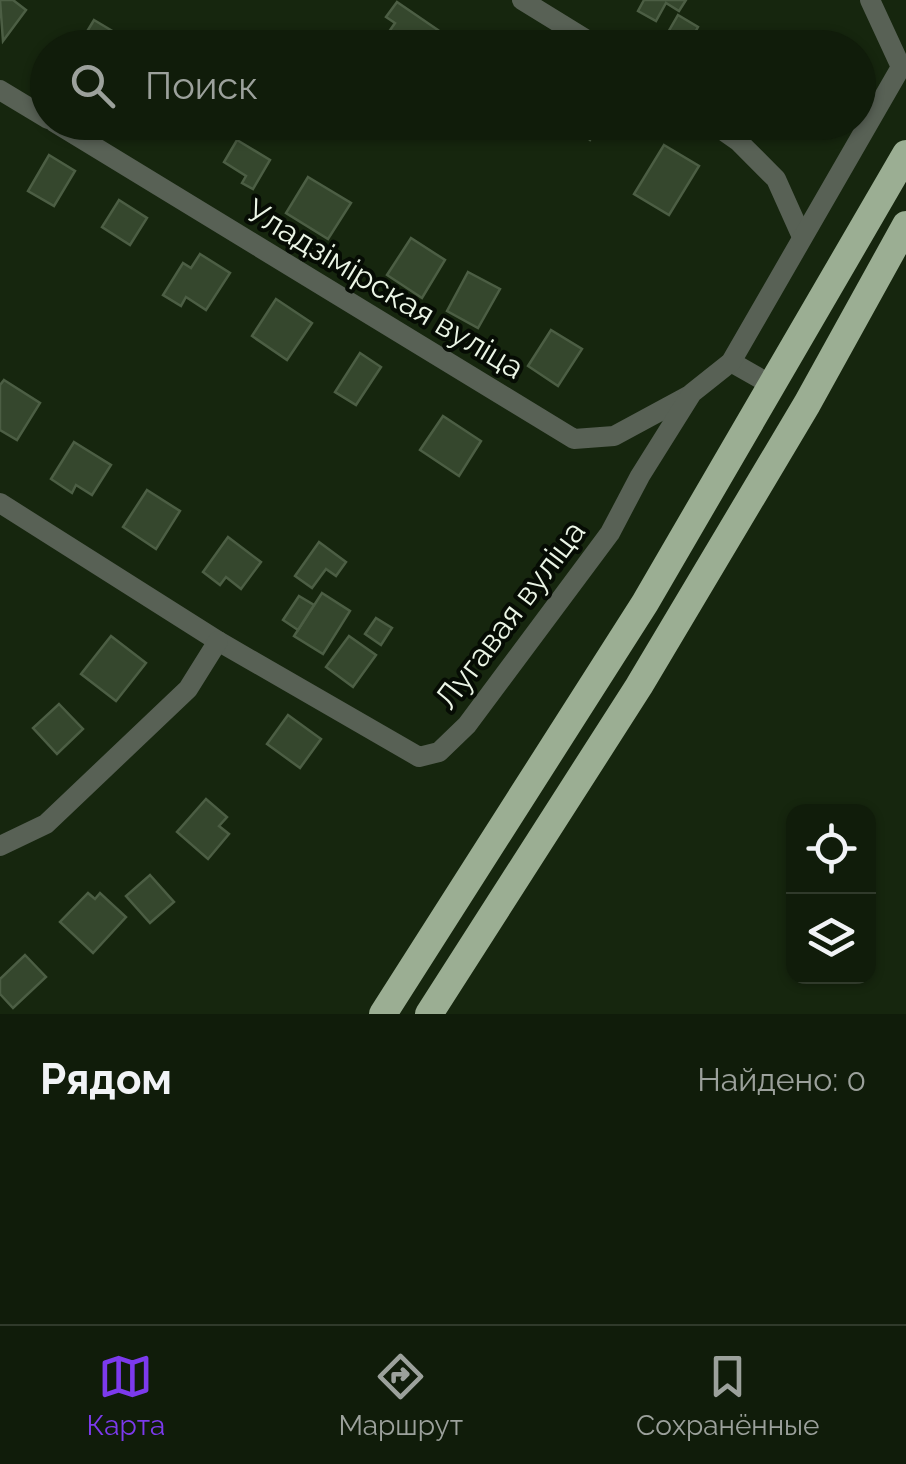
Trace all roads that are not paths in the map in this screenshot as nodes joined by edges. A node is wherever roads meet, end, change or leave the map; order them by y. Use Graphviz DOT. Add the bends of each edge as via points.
graph roads {
  1 [pos="522,0"];
  2 [pos="870,0"];
  3 [pos="571,30"];
  4 [pos="903,62"];
  5 [pos="0,90"];
  6 [pos="30,109"];
  7 [pos="876,109"];
  8 [pos="81,140"];
  9 [pos="737,140"];
  10 [pos="858,140"];
  11 [pos="906,154"];
  12 [pos="906,225"];
  13 [pos="802,236"];
  14 [pos="731,362"];
  15 [pos="773,386"];
  16 [pos="692,394"];
  17 [pos="0,503"];
  18 [pos="218,640"];
  19 [pos="0,846"];
  20 [pos="383,1014"];
  21 [pos="429,1014"];
  1 -- 3 [label="street"];
  2 -- 4 [label="street"];
  4 -- 7 [label="street, Лугавая вуліца"];
  5 -- 6 [label="street, Уладзімірская вуліца"];
  8 -- 16 [label="street, Уладзімірская вуліца" via="574,439 614,436"];
  9 -- 13 [label="street" via="776,179"];
  10 -- 13 [label="street, Лугавая вуліца"];
  11 -- 15 [label="highway"];
  12 -- 21 [label="highway" via="640,686"];
  13 -- 14 [label="street, Лугавая вуліца"];
  14 -- 15 [label="street"];
  14 -- 16 [label="street, Лугавая вуліца"];
  15 -- 20 [label="highway" via="589,694"];
  16 -- 18 [label="street, Лугавая вуліца" via="610,533 439,752 419,756"];
  17 -- 18 [label="street, Лугавая вуліца"];
  18 -- 19 [label="street" via="188,689 46,824"];
}
